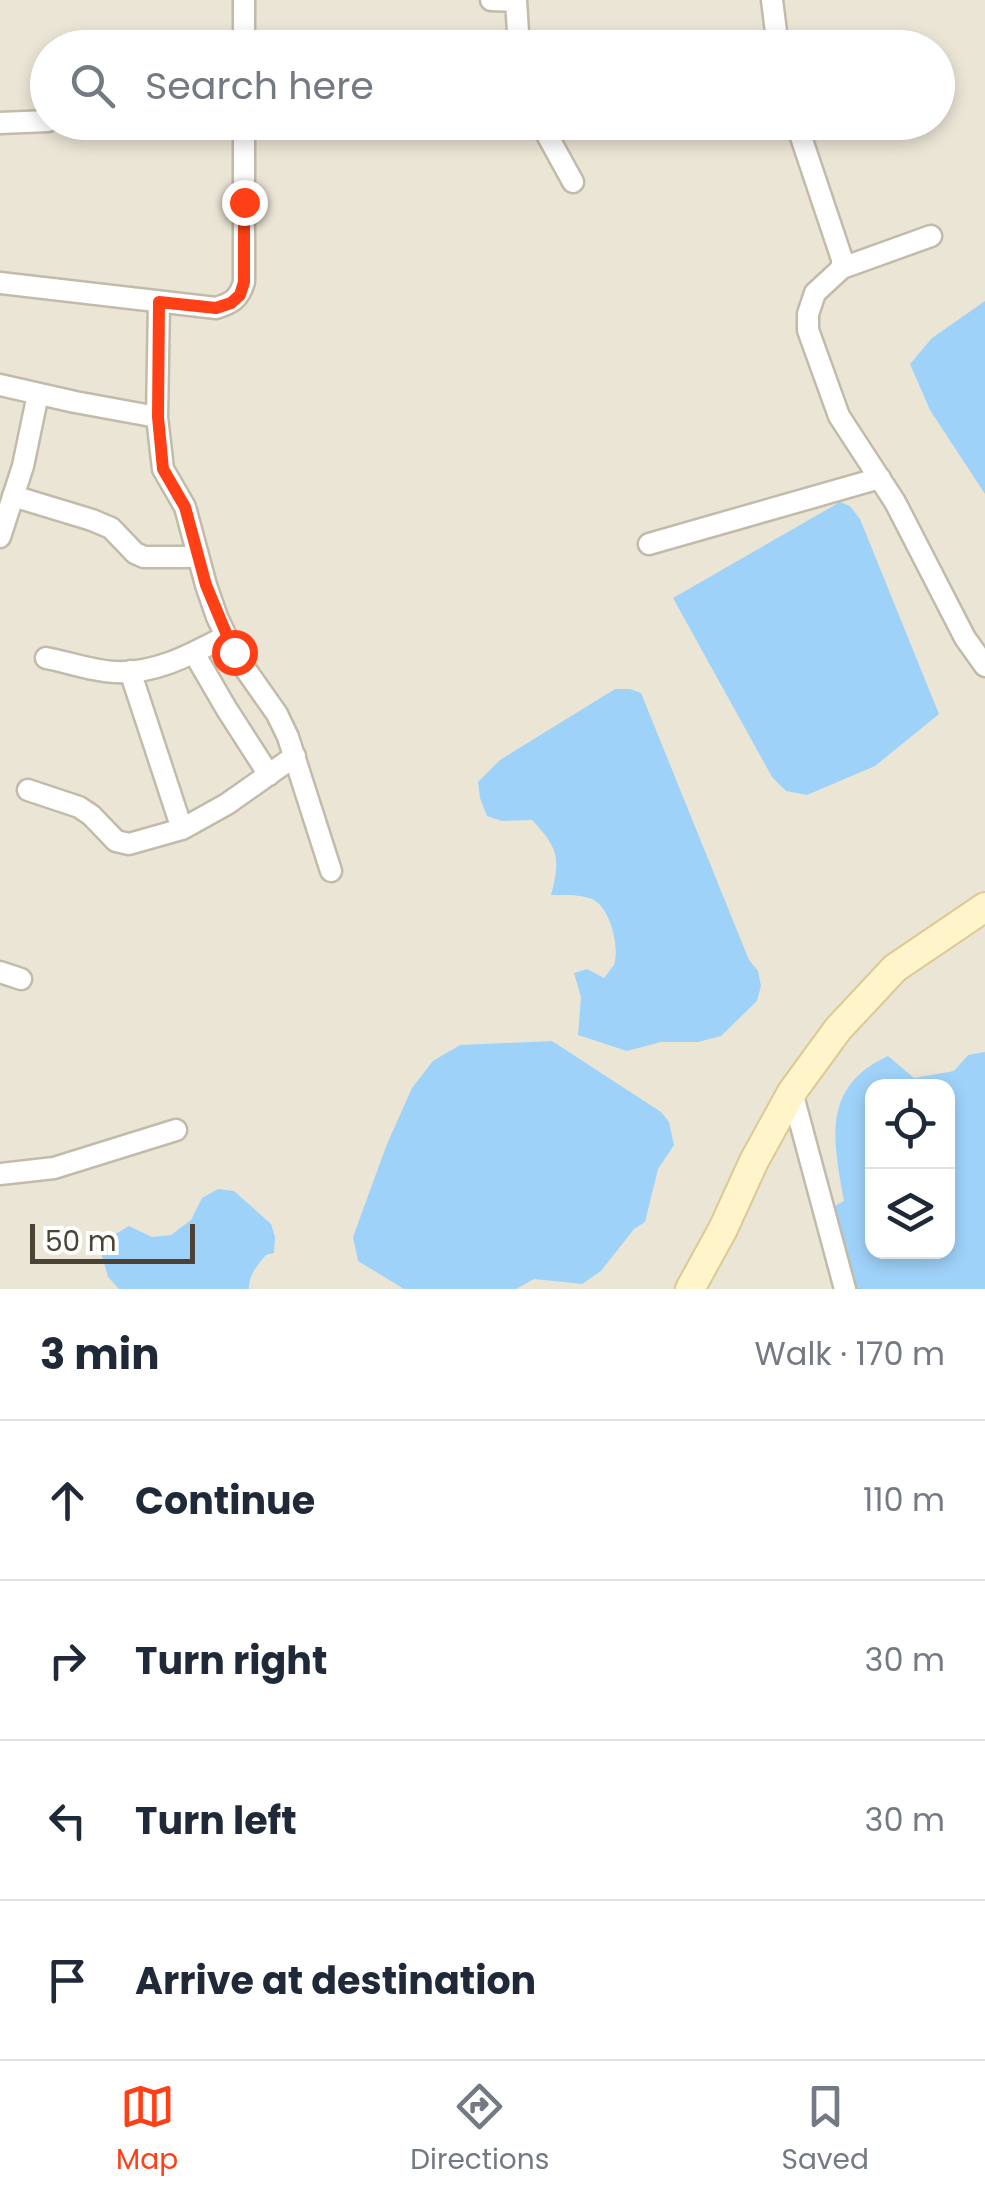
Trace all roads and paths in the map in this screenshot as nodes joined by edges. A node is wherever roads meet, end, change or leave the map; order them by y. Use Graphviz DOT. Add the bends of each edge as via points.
graph roads {
  1 [pos="244,0"];
  2 [pos="491,0"];
  3 [pos="772,0"];
  4 [pos="516,1"];
  5 [pos="244,30"];
  6 [pos="518,30"];
  7 [pos="776,30"];
  8 [pos="30,121"];
  9 [pos="0,123"];
  10 [pos="244,140"];
  11 [pos="550,140"];
  12 [pos="802,140"];
  13 [pos="573,182"];
  14 [pos="931,236"];
  15 [pos="842,268"];
  16 [pos="0,283"];
  17 [pos="159,302"];
  18 [pos="0,385"];
  19 [pos="38,394"];
  20 [pos="158,417"];
  21 [pos="880,478"];
  22 [pos="13,496"];
  23 [pos="0,537"];
  24 [pos="649,544"];
  25 [pos="198,557"];
  26 [pos="226,636"];
  27 [pos="194,652"];
  28 [pos="46,658"];
  29 [pos="985,666"];
  30 [pos="130,671"];
  31 [pos="295,756"];
  32 [pos="269,774"];
  33 [pos="28,790"];
  34 [pos="182,829"];
  35 [pos="330,871"];
  36 [pos="985,907"];
  37 [pos="0,972"];
  38 [pos="21,979"];
  39 [pos="792,1092"];
  40 [pos="176,1130"];
  41 [pos="0,1174"];
  42 [pos="690,1289"];
  43 [pos="845,1289"];
  1 -- 5 [label="street"];
  2 -- 4 [label="street"];
  3 -- 7 [label="street"];
  4 -- 6 [label="street"];
  8 -- 9 [label="street"];
  10 -- 17 [label="street" via="240,295 216,308"];
  11 -- 13 [label="street"];
  12 -- 15 [label="street"];
  14 -- 15 [label="street"];
  15 -- 21 [label="street" via="815,293 808,330 840,416"];
  16 -- 17 [label="street"];
  17 -- 20 [label="street"];
  18 -- 19 [label="street"];
  19 -- 20 [label="street"];
  19 -- 22 [label="street"];
  20 -- 25 [label="street" via="163,469 185,507"];
  21 -- 24 [label="street"];
  21 -- 29 [label="street"];
  22 -- 23 [label="street"];
  22 -- 25 [label="street" via="111,528 144,557"];
  25 -- 26 [label="street"];
  26 -- 27 [label="street"];
  26 -- 31 [label="street" via="277,714"];
  27 -- 30 [label="street"];
  27 -- 32 [label="street"];
  28 -- 30 [label="street"];
  30 -- 34 [label="street"];
  31 -- 32 [label="street"];
  31 -- 35 [label="street"];
  32 -- 34 [label="street"];
  33 -- 34 [label="street" via="79,807 122,844"];
  36 -- 39 [label="street" via="896,968 838,1028"];
  37 -- 38 [label="street"];
  39 -- 42 [label="street"];
  39 -- 43 [label="street"];
  40 -- 41 [label="street" via="54,1168"];
}
